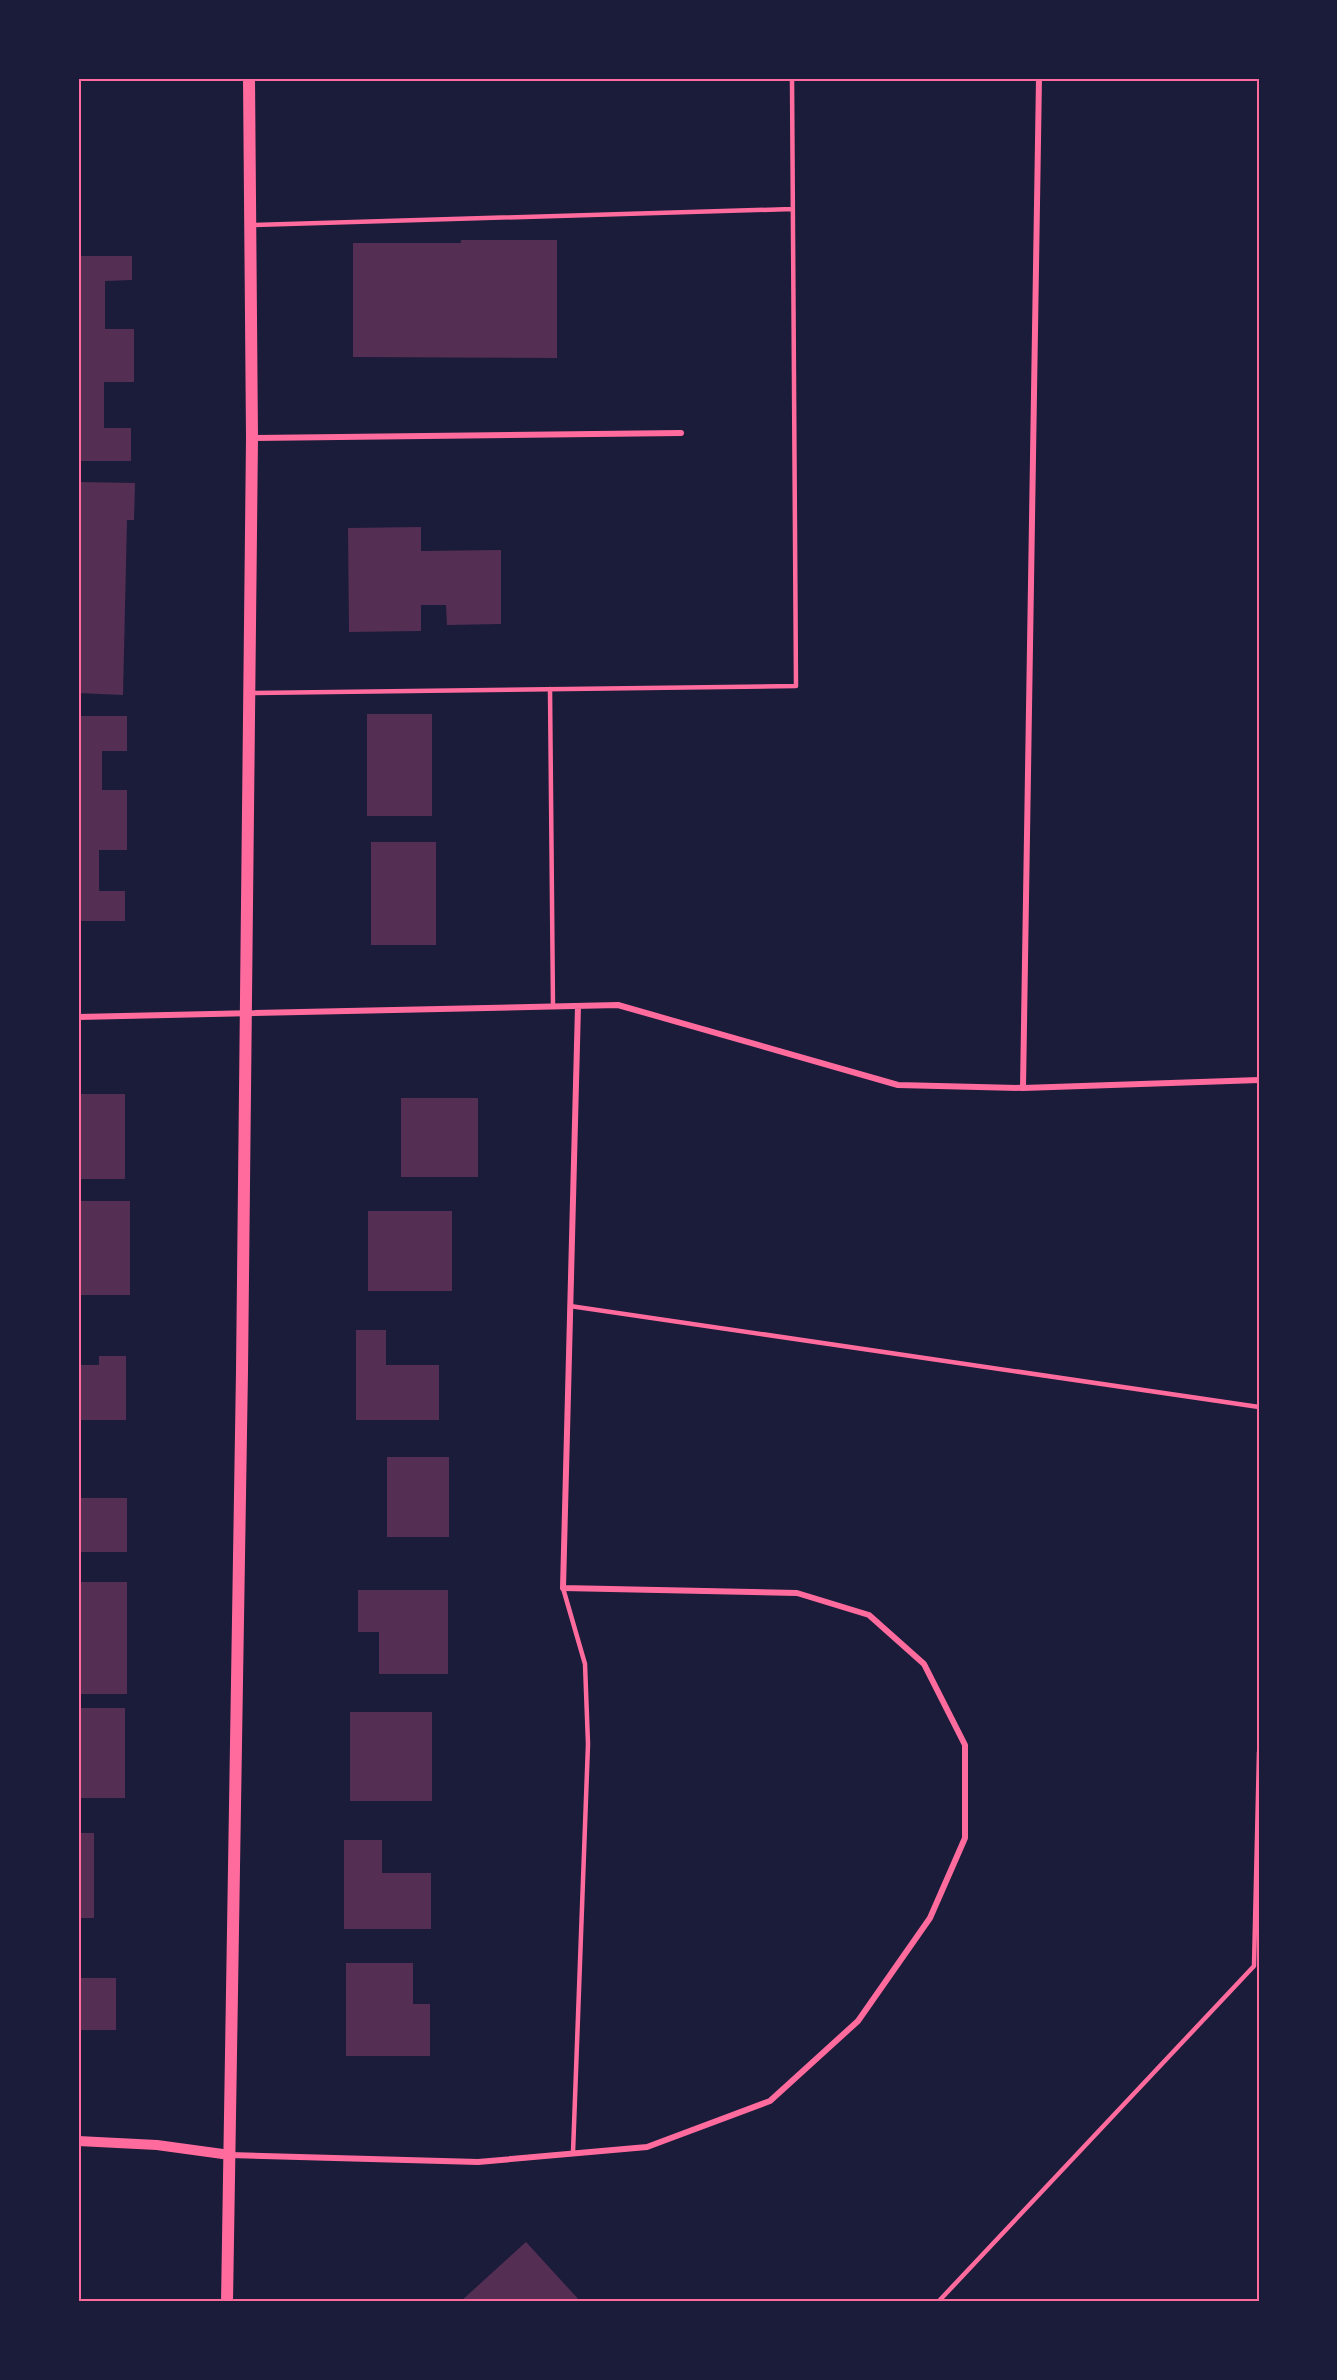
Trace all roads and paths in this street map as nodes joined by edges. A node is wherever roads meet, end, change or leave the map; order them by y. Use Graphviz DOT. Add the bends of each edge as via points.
graph roads {
  1 [pos="249,78"];
  2 [pos="792,78"];
  3 [pos="1039,78"];
  4 [pos="792,209"];
  5 [pos="250,225"];
  6 [pos="681,433"];
  7 [pos="252,438"];
  8 [pos="550,689"];
  9 [pos="249,693"];
  10 [pos="553,1006"];
  11 [pos="578,1006"];
  12 [pos="246,1013"];
  13 [pos="78,1017"];
  14 [pos="1259,1080"];
  15 [pos="1023,1088"];
  16 [pos="570,1306"];
  17 [pos="1259,1407"];
  18 [pos="564,1588"];
  19 [pos="1259,1752"];
  20 [pos="78,2141"];
  21 [pos="573,2153"];
  22 [pos="230,2155"];
  23 [pos="227,2302"];
  24 [pos="938,2302"];
  1 -- 5 [label="main road"];
  2 -- 4 [label="lane"];
  3 -- 15 [label="street"];
  4 -- 5 [label="lane"];
  4 -- 8 [label="lane" via="796,686"];
  5 -- 7 [label="main road"];
  6 -- 7 [label="street"];
  7 -- 9 [label="main road"];
  8 -- 9 [label="lane"];
  8 -- 10 [label="lane"];
  9 -- 12 [label="main road"];
  10 -- 11 [label="street"];
  10 -- 12 [label="street"];
  11 -- 15 [label="street" via="618,1005 898,1085"];
  11 -- 16 [label="street"];
  12 -- 13 [label="street"];
  12 -- 22 [label="main road"];
  14 -- 15 [label="street"];
  16 -- 17 [label="lane"];
  16 -- 18 [label="street"];
  18 -- 21 [label="lane" via="585,1664 588,1744"];
  18 -- 21 [label="street" via="797,1593 869,1615 924,1664 965,1745 965,1838 930,1918 858,2021 770,2101 647,2146"];
  19 -- 24 [label="lane" via="1254,1966"];
  20 -- 22 [label="street" via="157,2145"];
  21 -- 22 [label="street" via="478,2162"];
  22 -- 23 [label="main road"];
}
